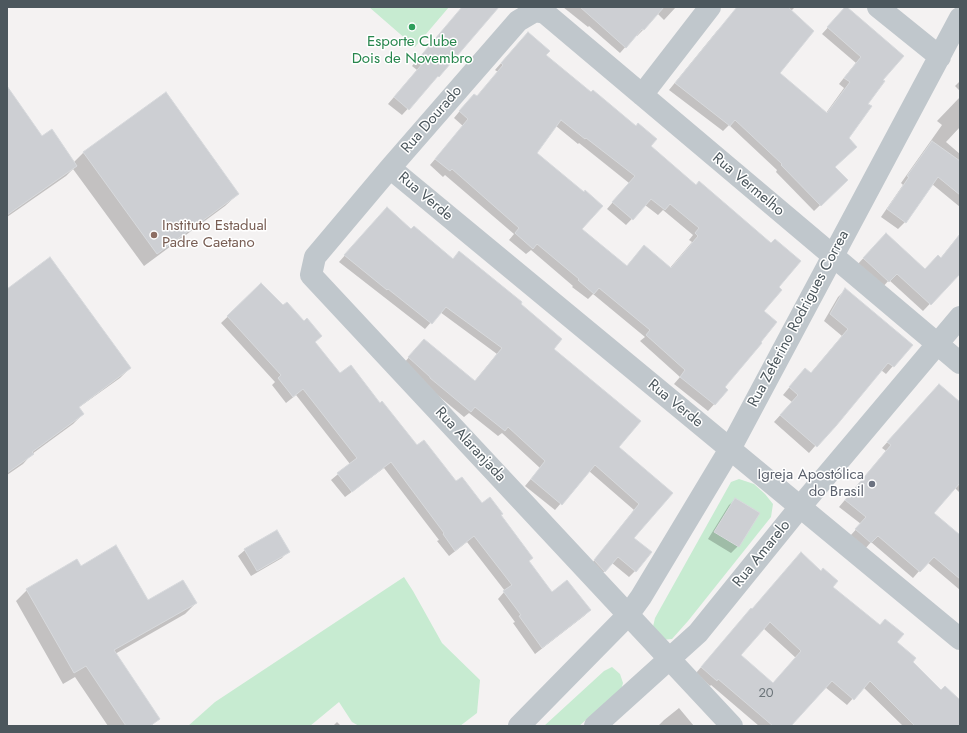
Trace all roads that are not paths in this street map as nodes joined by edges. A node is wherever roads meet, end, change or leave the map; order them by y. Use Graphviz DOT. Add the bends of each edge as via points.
graph roads {
  1 [pos="710,7"];
  2 [pos="878,7"];
  3 [pos="535,11"];
  4 [pos="960,18"];
  5 [pos="940,56"];
  6 [pos="642,95"];
  7 [pos="390,168"];
  8 [pos="833,255"];
  9 [pos="311,275"];
  10 [pos="960,317"];
  11 [pos="938,344"];
  12 [pos="960,363"];
  13 [pos="730,449"];
  14 [pos="800,507"];
  15 [pos="628,615"];
  16 [pos="960,639"];
  17 [pos="669,658"];
  18 [pos="518,726"];
  19 [pos="595,726"];
  20 [pos="732,726"];
  1 -- 6 [label="street"];
  2 -- 5 [label="street"];
  3 -- 6 [label="street, Rua Vermelho" via="544,13"];
  3 -- 7 [label="street, Rua Dourado" via="518,20"];
  4 -- 5 [label="street, Rua Zeferino Rodrigues Correa"];
  5 -- 8 [label="street, Rua Zeferino Rodrigues Correa"];
  6 -- 8 [label="street, Rua Vermelho"];
  7 -- 9 [label="street, Rua Dourado" via="316,257"];
  7 -- 13 [label="street, Rua Verde"];
  8 -- 11 [label="street, Rua Vermelho"];
  8 -- 13 [label="street, Rua Zeferino Rodrigues Correa"];
  9 -- 15 [label="street, Rua Alaranjada"];
  10 -- 11 [label="street, Rua Amarelo"];
  11 -- 12 [label="street, Rua Vermelho"];
  11 -- 14 [label="street, Rua Amarelo"];
  13 -- 14 [label="street, Rua Verde"];
  13 -- 15 [label="street, Rua Zeferino Rodrigues Correa"];
  14 -- 16 [label="street, Rua Verde"];
  14 -- 17 [label="street, Rua Amarelo" via="698,632"];
  15 -- 17 [label="street, Rua Alaranjada"];
  15 -- 18 [label="street, Rua Zeferino Rodrigues Correa"];
  17 -- 19 [label="street, Rua Amarelo"];
  17 -- 20 [label="street"];
}
